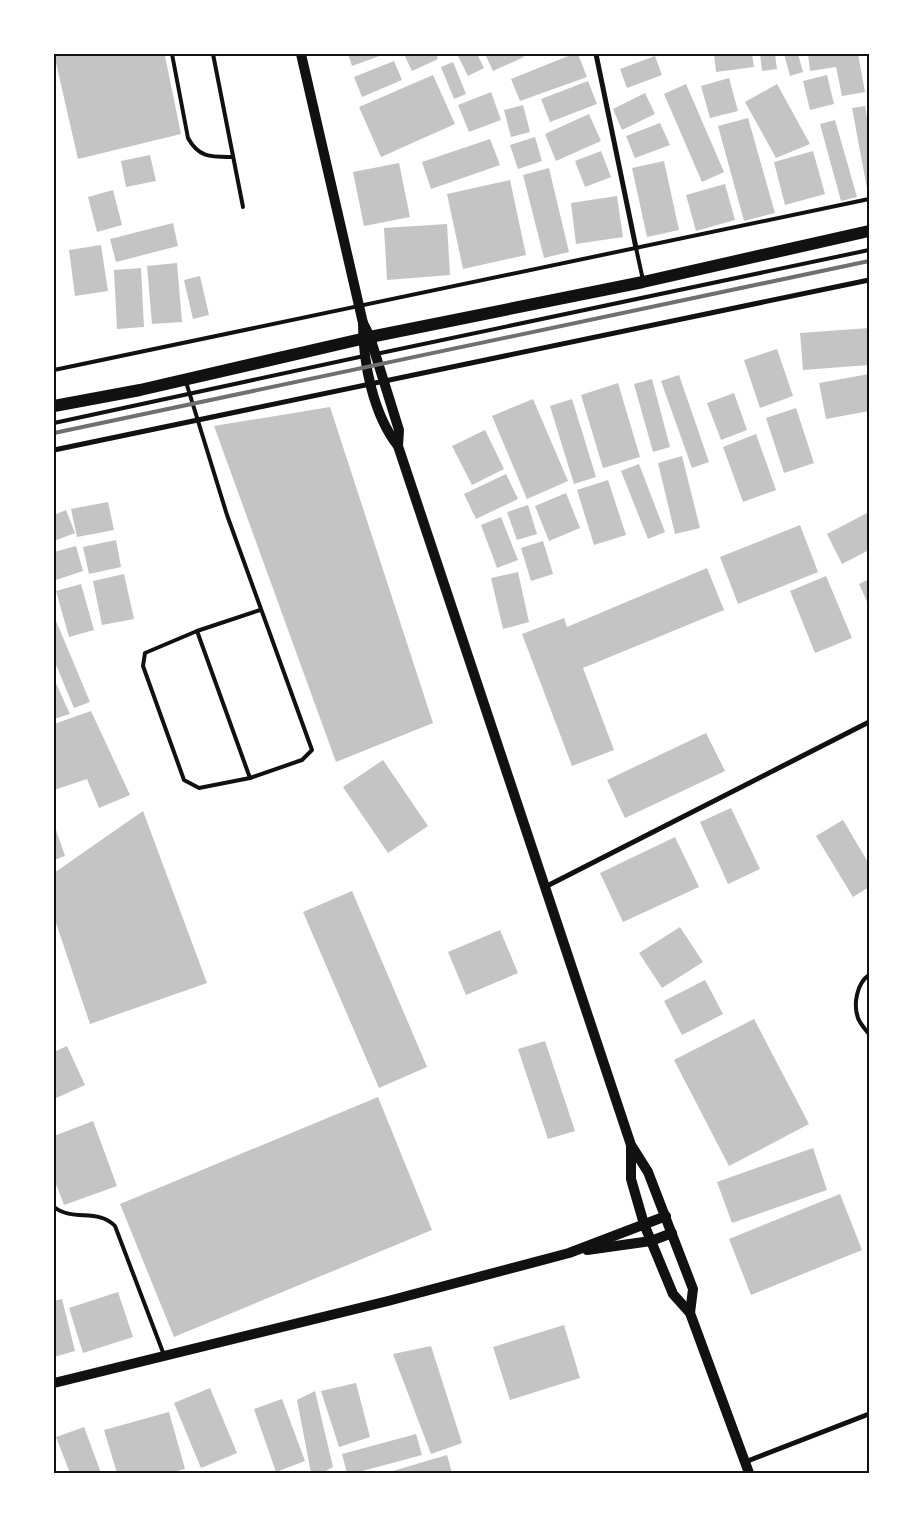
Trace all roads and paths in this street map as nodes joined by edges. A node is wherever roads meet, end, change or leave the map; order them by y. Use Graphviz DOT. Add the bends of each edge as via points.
graph roads {
  1 [pos="172,54"];
  2 [pos="213,54"];
  3 [pos="301,54"];
  4 [pos="596,54"];
  5 [pos="232,157"];
  6 [pos="869,199"];
  7 [pos="243,207"];
  8 [pos="869,231"];
  9 [pos="636,248"];
  10 [pos="869,250"];
  11 [pos="869,280"];
  12 [pos="643,282"];
  13 [pos="359,307"];
  14 [pos="366,338"];
  15 [pos="370,355"];
  16 [pos="54,370"];
  17 [pos="185,379"];
  18 [pos="384,380"];
  19 [pos="372,383"];
  20 [pos="190,395"];
  21 [pos="54,406"];
  22 [pos="198,420"];
  23 [pos="54,423"];
  24 [pos="398,446"];
  25 [pos="54,450"];
  26 [pos="260,610"];
  27 [pos="197,631"];
  28 [pos="869,722"];
  29 [pos="250,778"];
  30 [pos="544,888"];
  31 [pos="869,975"];
  32 [pos="869,1034"];
  33 [pos="631,1145"];
  34 [pos="54,1207"];
  35 [pos="666,1216"];
  36 [pos="644,1224"];
  37 [pos="672,1233"];
  38 [pos="651,1241"];
  39 [pos="568,1252"];
  40 [pos="690,1313"];
  41 [pos="164,1357"];
  42 [pos="54,1383"];
  43 [pos="869,1414"];
  44 [pos="745,1462"];
  45 [pos="749,1473"];
  1 -- 5 [label="lane" via="188,138 194,149 212,157"];
  2 -- 5 [label="lane"];
  3 -- 13 [label="main road"];
  4 -- 9 [label="street"];
  5 -- 7 [label="lane"];
  6 -- 9 [label="lane"];
  8 -- 12 [label="main road"];
  9 -- 12 [label="lane"];
  9 -- 13 [label="lane"];
  10 -- 15 [label="lane"];
  11 -- 18 [label="street"];
  12 -- 14 [label="main road"];
  13 -- 14 [label="main road"];
  13 -- 16 [label="lane"];
  14 -- 15 [label="main road"];
  14 -- 17 [label="main road"];
  15 -- 18 [label="main road"];
  15 -- 19 [label="main road"];
  15 -- 20 [label="lane"];
  17 -- 20 [label="lane"];
  17 -- 21 [label="main road"];
  18 -- 19 [label="street"];
  18 -- 24 [label="main road" via="399,430"];
  19 -- 22 [label="street"];
  19 -- 24 [label="main road" via="388,433"];
  20 -- 22 [label="lane"];
  20 -- 23 [label="lane"];
  22 -- 25 [label="street"];
  22 -- 26 [label="lane"];
  24 -- 30 [label="main road"];
  26 -- 27 [label="lane"];
  26 -- 29 [label="lane" via="312,750 302,760"];
  27 -- 29 [label="lane"];
  27 -- 29 [label="lane" via="145,653 143,666 184,780 199,788"];
  28 -- 30 [label="street"];
  30 -- 33 [label="main road"];
  31 -- 32 [label="lane" via="857,992 858,1018"];
  33 -- 35 [label="main road" via="648,1172"];
  33 -- 36 [label="main road" via="631,1179"];
  34 -- 41 [label="lane" via="72,1215 99,1216 115,1226"];
  35 -- 36 [label="main road"];
  35 -- 37 [label="main road"];
  36 -- 38 [label="main road"];
  36 -- 39 [label="main road"];
  37 -- 38 [label="main road"];
  37 -- 40 [label="main road" via="693,1289"];
  38 -- 39 [label="main road"];
  38 -- 40 [label="main road" via="673,1294"];
  39 -- 41 [label="main road"];
  40 -- 44 [label="main road"];
  41 -- 42 [label="main road"];
  43 -- 44 [label="street"];
  44 -- 45 [label="main road"];
}
